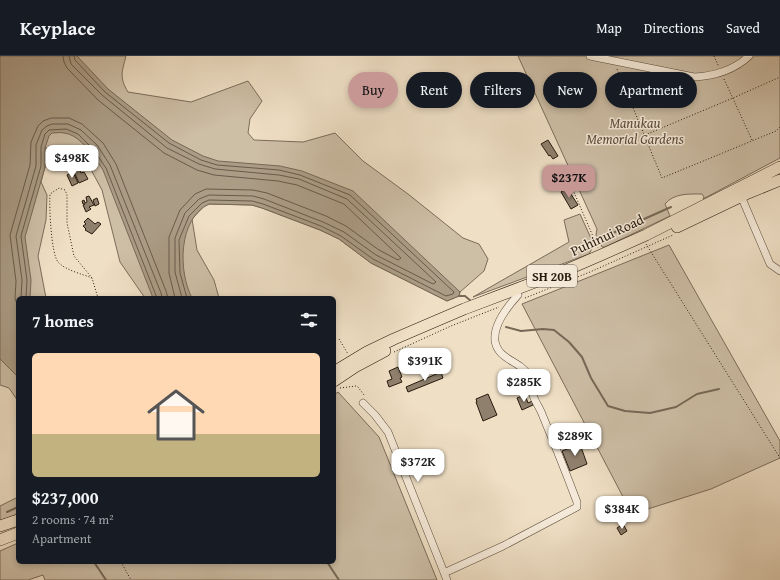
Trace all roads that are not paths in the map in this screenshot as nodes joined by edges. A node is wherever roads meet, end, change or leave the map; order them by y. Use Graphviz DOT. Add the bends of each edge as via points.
graph roads {
  1 [pos="590,56"];
  2 [pos="749,56"];
  3 [pos="780,166"];
  4 [pos="780,180"];
  5 [pos="741,196"];
  6 [pos="780,271"];
  7 [pos="518,296"];
  8 [pos="336,371"];
  9 [pos="336,384"];
  10 [pos="364,400"];
  11 [pos="16,521"];
  12 [pos="0,526"];
  13 [pos="16,534"];
  14 [pos="0,540"];
  15 [pos="445,577"];
  1 -- 2 [label="street" via="694,77 722,73 737,66"];
  3 -- 8 [label="highway, Puhinui Road / SH 20B" via="646,235 564,271 464,309 374,349"];
  4 -- 5 [label="highway, Puhinui Road / SH 20B"];
  5 -- 6 [label="street" via="770,264"];
  5 -- 7 [label="highway, Puhinui Road / SH 20B" via="644,242"];
  7 -- 9 [label="highway, Puhinui Road / SH 20B" via="418,335 369,359"];
  7 -- 15 [label="street" via="511,303 496,330 497,348 524,370 529,378 532,394 578,507"];
  10 -- 15 [label="street" via="388,432"];
  11 -- 12 [label="highway"];
  13 -- 14 [label="highway"];
}
